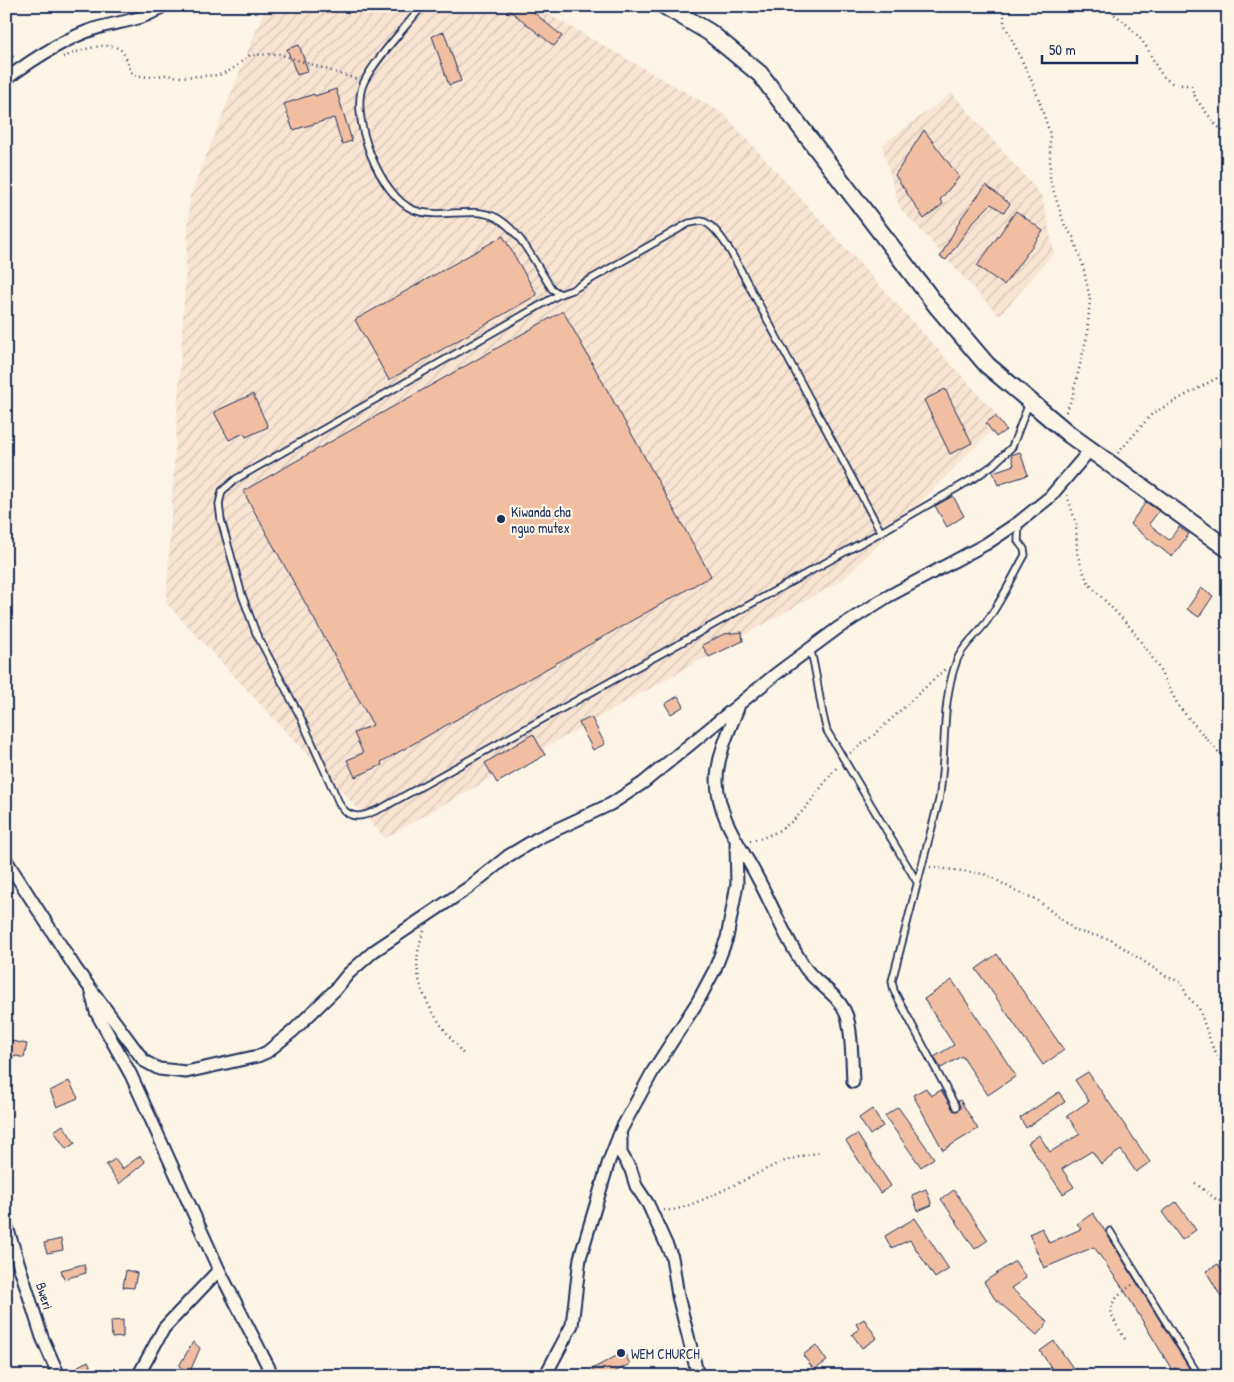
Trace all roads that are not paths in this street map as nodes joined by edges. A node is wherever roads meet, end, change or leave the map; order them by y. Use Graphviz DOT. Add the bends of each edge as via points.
graph roads {
  1 [pos="163,6"];
  2 [pos="422,6"];
  3 [pos="665,6"];
  4 [pos="6,79"];
  5 [pos="560,294"];
  6 [pos="1030,401"];
  7 [pos="1090,450"];
  8 [pos="1019,522"];
  9 [pos="881,532"];
  10 [pos="1228,549"];
  11 [pos="810,648"];
  12 [pos="738,707"];
  13 [pos="736,843"];
  14 [pos="6,860"];
  15 [pos="917,882"];
  16 [pos="90,989"];
  17 [pos="853,1082"];
  18 [pos="956,1107"];
  19 [pos="622,1128"];
  20 [pos="6,1224"];
  21 [pos="1110,1232"];
  22 [pos="219,1270"];
  23 [pos="58,1375"];
  24 [pos="138,1376"];
  25 [pos="273,1376"];
  26 [pos="545,1376"];
  27 [pos="698,1376"];
  28 [pos="1199,1376"];
  1 -- 4 [label="street" via="138,20 93,29 73,38"];
  2 -- 5 [label="lane" via="364,82 358,102 379,175 396,199 415,211 495,217 509,227 552,289"];
  3 -- 6 [label="street" via="709,32 760,74 936,305 987,365"];
  5 -- 9 [label="lane" via="689,223 702,221 712,226 746,280"];
  5 -- 9 [label="lane" via="236,479 222,491 219,504 221,520 256,633 300,716 345,813 360,816 384,807"];
  6 -- 7 [label="street"];
  6 -- 9 [label="lane" via="1012,447 1002,457 976,477"];
  7 -- 8 [label="street" via="1050,497"];
  7 -- 10 [label="street"];
  8 -- 11 [label="street" via="986,544 887,597"];
  8 -- 15 [label="lane" via="1018,541 1024,555 989,619 957,658 948,694 944,771 939,800"];
  11 -- 12 [label="street"];
  11 -- 15 [label="lane" via="827,731"];
  12 -- 13 [label="street" via="719,761 717,782 720,801"];
  12 -- 16 [label="street" via="643,783 611,804 538,838 508,856 359,964 278,1044 258,1056 171,1072 159,1069 144,1061"];
  13 -- 17 [label="street" via="787,939 808,970 839,1000 847,1015"];
  13 -- 19 [label="street" via="739,869 732,920 716,969"];
  14 -- 16 [label="street"];
  15 -- 18 [label="lane" via="892,981 894,991"];
  16 -- 22 [label="street" via="96,1012 131,1075"];
  19 -- 26 [label="street" via="580,1258 572,1325"];
  19 -- 27 [label="street" via="621,1153 672,1257"];
  20 -- 23 [label="street, Bweri"];
  21 -- 28 [label="lane"];
  22 -- 24 [label="street" via="164,1328"];
  22 -- 25 [label="street"];
}
